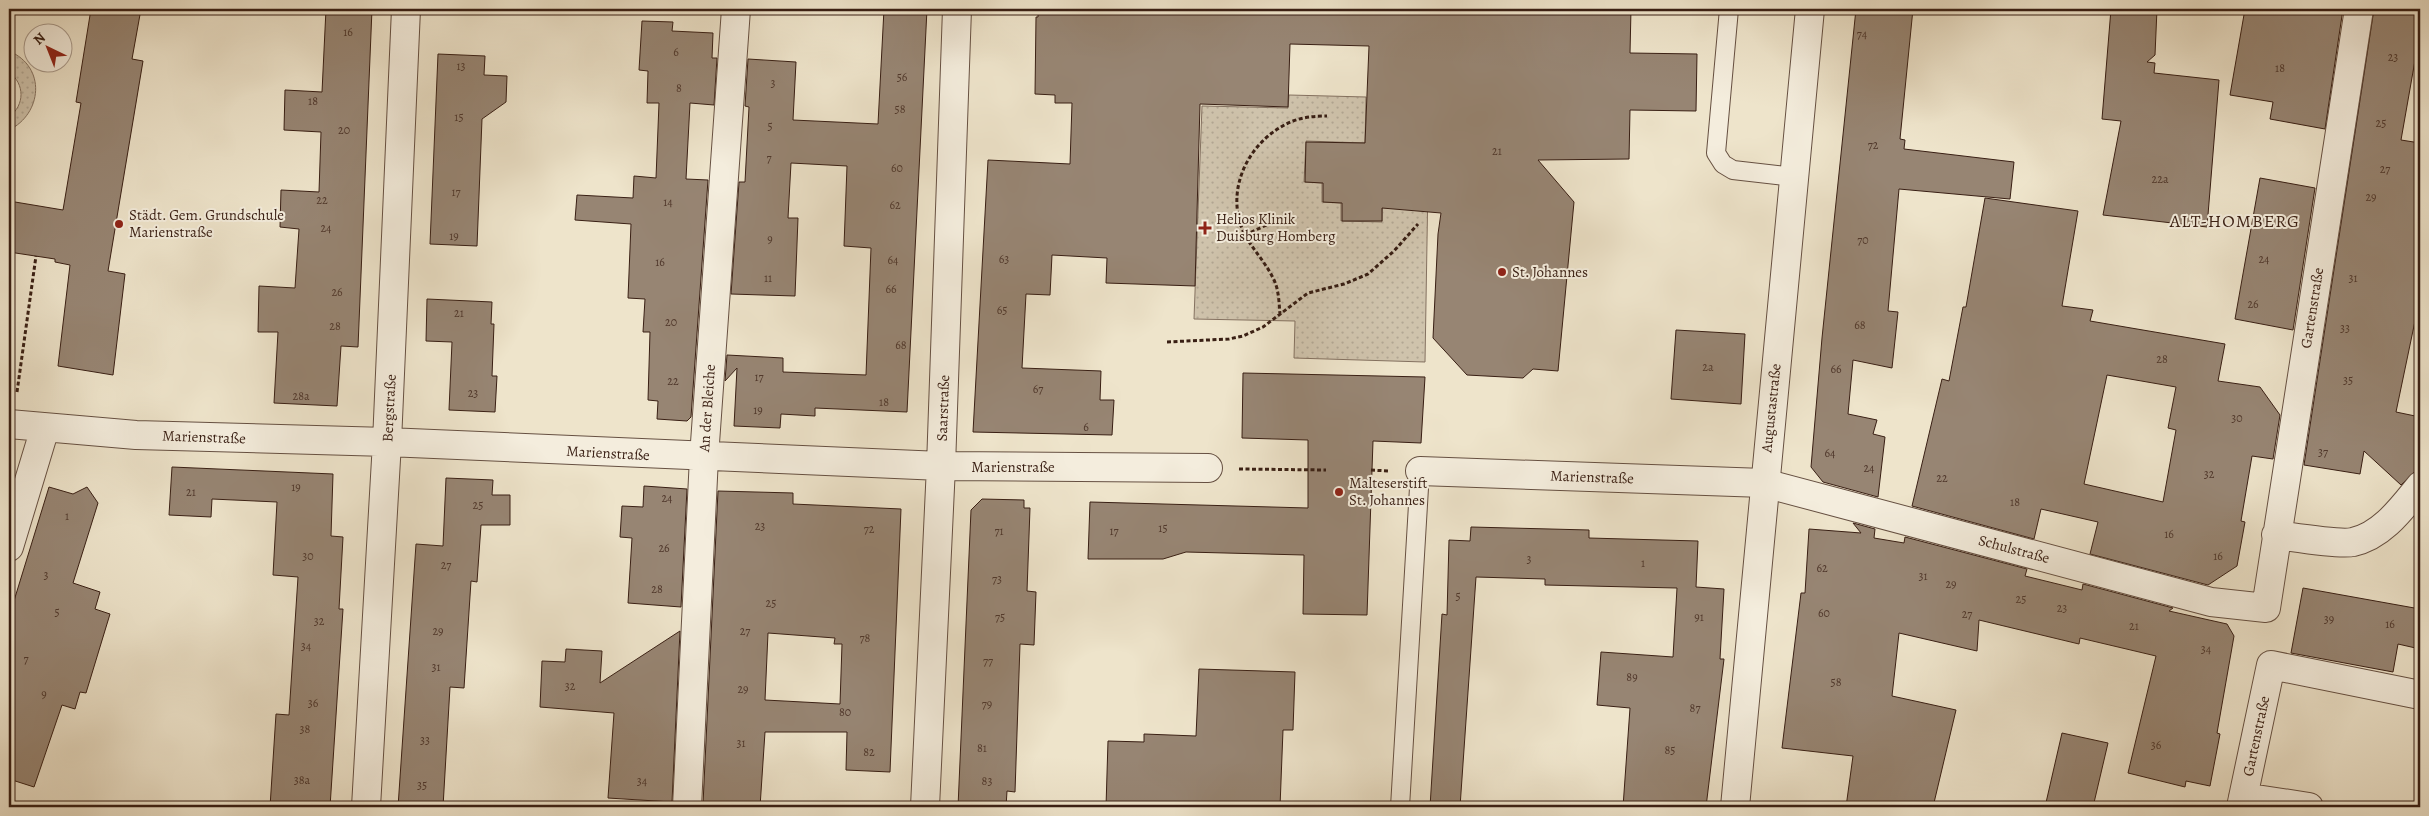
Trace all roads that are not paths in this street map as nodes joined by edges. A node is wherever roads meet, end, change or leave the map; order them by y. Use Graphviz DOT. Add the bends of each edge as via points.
graph roads {
  1 [pos="406,9"];
  2 [pos="736,9"];
  3 [pos="957,9"];
  4 [pos="1729,9"];
  5 [pos="1810,9"];
  6 [pos="2359,9"];
  7 [pos="1794,176"];
  8 [pos="10,424"];
  9 [pos="46,428"];
  10 [pos="388,442"];
  11 [pos="704,457"];
  12 [pos="941,466"];
  13 [pos="1208,468"];
  14 [pos="1420,471"];
  15 [pos="1764,483"];
  16 [pos="2420,486"];
  17 [pos="2276,535"];
  18 [pos="9,547"];
  19 [pos="2266,608"];
  20 [pos="2420,695"];
  21 [pos="2242,802"];
  22 [pos="366,807"];
  23 [pos="686,807"];
  24 [pos="926,807"];
  25 [pos="1400,807"];
  26 [pos="1735,807"];
  27 [pos="2309,807"];
  1 -- 10 [label="street, Bergstraße"];
  2 -- 11 [label="street, An der Bleiche"];
  3 -- 12 [label="street, Saarstraße"];
  4 -- 7 [label="lane" via="1716,154 1733,170"];
  5 -- 7 [label="street, Augustastraße"];
  6 -- 17 [label="street, Gartenstraße"];
  7 -- 15 [label="street, Augustastraße"];
  8 -- 9 [label="street, Marienstraße"];
  9 -- 10 [label="street, Marienstraße" via="136,435"];
  9 -- 18 [label="street"];
  10 -- 11 [label="street, Marienstraße"];
  10 -- 22 [label="street, Bergstraße"];
  11 -- 12 [label="street, Marienstraße"];
  11 -- 23 [label="street, An der Bleiche"];
  12 -- 13 [label="street, Marienstraße"];
  12 -- 24 [label="street, Saarstraße"];
  14 -- 15 [label="street, Marienstraße"];
  14 -- 25 [label="lane"];
  15 -- 19 [label="street, Schulstraße" via="2212,602"];
  15 -- 26 [label="street, Augustastraße"];
  16 -- 17 [label="street" via="2376,532 2352,542"];
  17 -- 19 [label="street, Gartenstraße"];
  20 -- 21 [label="street, Gartenstraße" via="2271,665"];
  21 -- 27 [label="street"];
}
